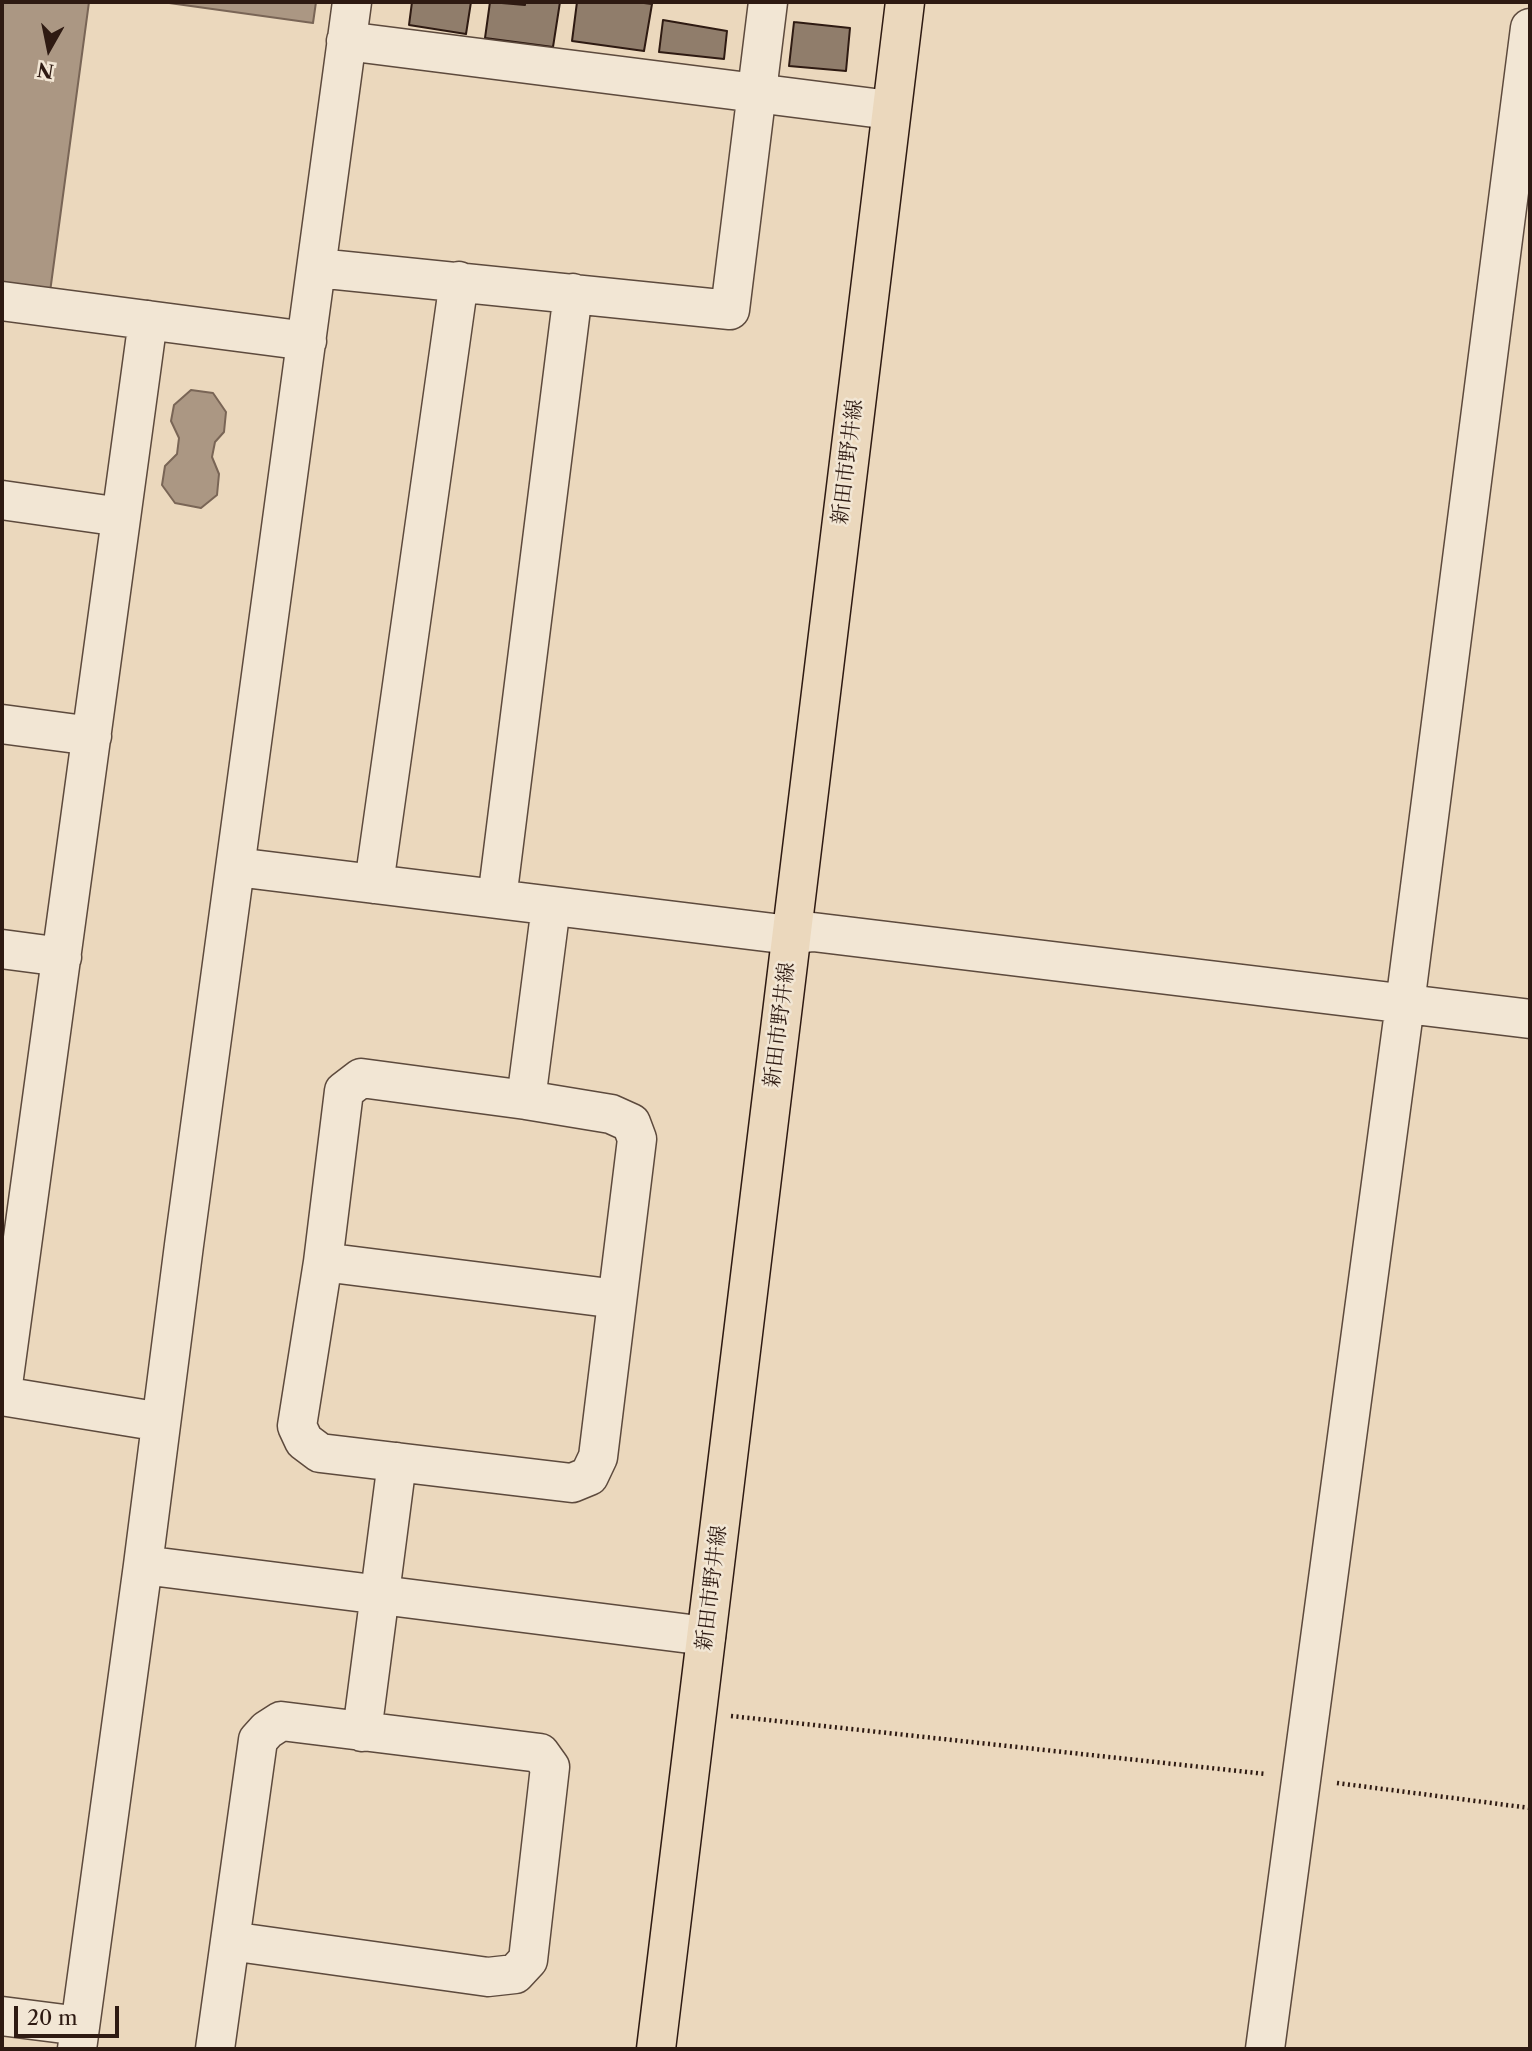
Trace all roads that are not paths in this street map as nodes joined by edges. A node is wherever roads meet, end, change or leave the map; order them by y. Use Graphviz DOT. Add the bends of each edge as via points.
graph roads {
  1 [pos="352,2"];
  2 [pos="768,2"];
  3 [pos="905,2"];
  4 [pos="1530,28"];
  5 [pos="346,41"];
  6 [pos="757,93"];
  7 [pos="890,110"];
  8 [pos="317,268"];
  9 [pos="459,281"];
  10 [pos="573,293"];
  11 [pos="2,301"];
  12 [pos="148,320"];
  13 [pos="307,341"];
  14 [pos="2,500"];
  15 [pos="121,517"];
  16 [pos="2,724"];
  17 [pos="92,736"];
  18 [pos="236,867"];
  19 [pos="374,884"];
  20 [pos="497,899"];
  21 [pos="551,906"];
  22 [pos="790,935"];
  23 [pos="2,949"];
  24 [pos="62,957"];
  25 [pos="1405,1004"];
  26 [pos="1530,1019"];
  27 [pos="526,1100"];
  28 [pos="16,1177"];
  29 [pos="323,1262"];
  30 [pos="617,1300"];
  31 [pos="2,1394"];
  32 [pos="162,1422"];
  33 [pos="397,1462"];
  34 [pos="143,1566"];
  35 [pos="380,1595"];
  36 [pos="706,1636"];
  37 [pos="362,1732"];
  38 [pos="230,1941"];
  39 [pos="2,2016"];
  40 [pos="78,2038"];
  41 [pos="215,2049"];
  42 [pos="656,2049"];
  43 [pos="1265,2049"];
  1 -- 5 [label="street"];
  2 -- 6 [label="street"];
  3 -- 7 [label="main road, 新田市野井線"];
  4 -- 25 [label="street"];
  5 -- 6 [label="street"];
  5 -- 8 [label="street"];
  6 -- 7 [label="street"];
  6 -- 10 [label="street" via="730,310"];
  7 -- 22 [label="main road, 新田市野井線"];
  8 -- 9 [label="street"];
  8 -- 13 [label="street"];
  9 -- 10 [label="street"];
  9 -- 19 [label="street"];
  10 -- 20 [label="street"];
  11 -- 12 [label="street"];
  12 -- 13 [label="street"];
  12 -- 15 [label="street"];
  13 -- 18 [label="street"];
  14 -- 15 [label="street"];
  15 -- 17 [label="street"];
  16 -- 17 [label="street"];
  17 -- 24 [label="street"];
  18 -- 19 [label="street"];
  18 -- 32 [label="street"];
  19 -- 20 [label="street"];
  20 -- 21 [label="street"];
  21 -- 22 [label="street"];
  21 -- 27 [label="street"];
  22 -- 25 [label="street" via="813,932"];
  22 -- 36 [label="main road, 新田市野井線"];
  23 -- 24 [label="street"];
  24 -- 28 [label="street"];
  25 -- 26 [label="street"];
  25 -- 43 [label="street"];
  27 -- 29 [label="street" via="361,1078 344,1091"];
  27 -- 30 [label="street" via="611,1114 631,1123 637,1139"];
  28 -- 31 [label="street"];
  29 -- 30 [label="street"];
  29 -- 33 [label="street" via="297,1426 304,1441 320,1453"];
  30 -- 33 [label="street" via="598,1457 589,1476 572,1483"];
  31 -- 32 [label="street"];
  32 -- 34 [label="street"];
  33 -- 35 [label="street"];
  34 -- 35 [label="street"];
  34 -- 40 [label="street"];
  35 -- 36 [label="street"];
  35 -- 37 [label="street"];
  36 -- 42 [label="main road, 新田市野井線"];
  37 -- 38 [label="street" via="281,1721 258,1740"];
  37 -- 38 [label="street" via="540,1753 550,1767 528,1960 515,1974 488,1977"];
  38 -- 41 [label="street"];
  39 -- 40 [label="street"];
}
